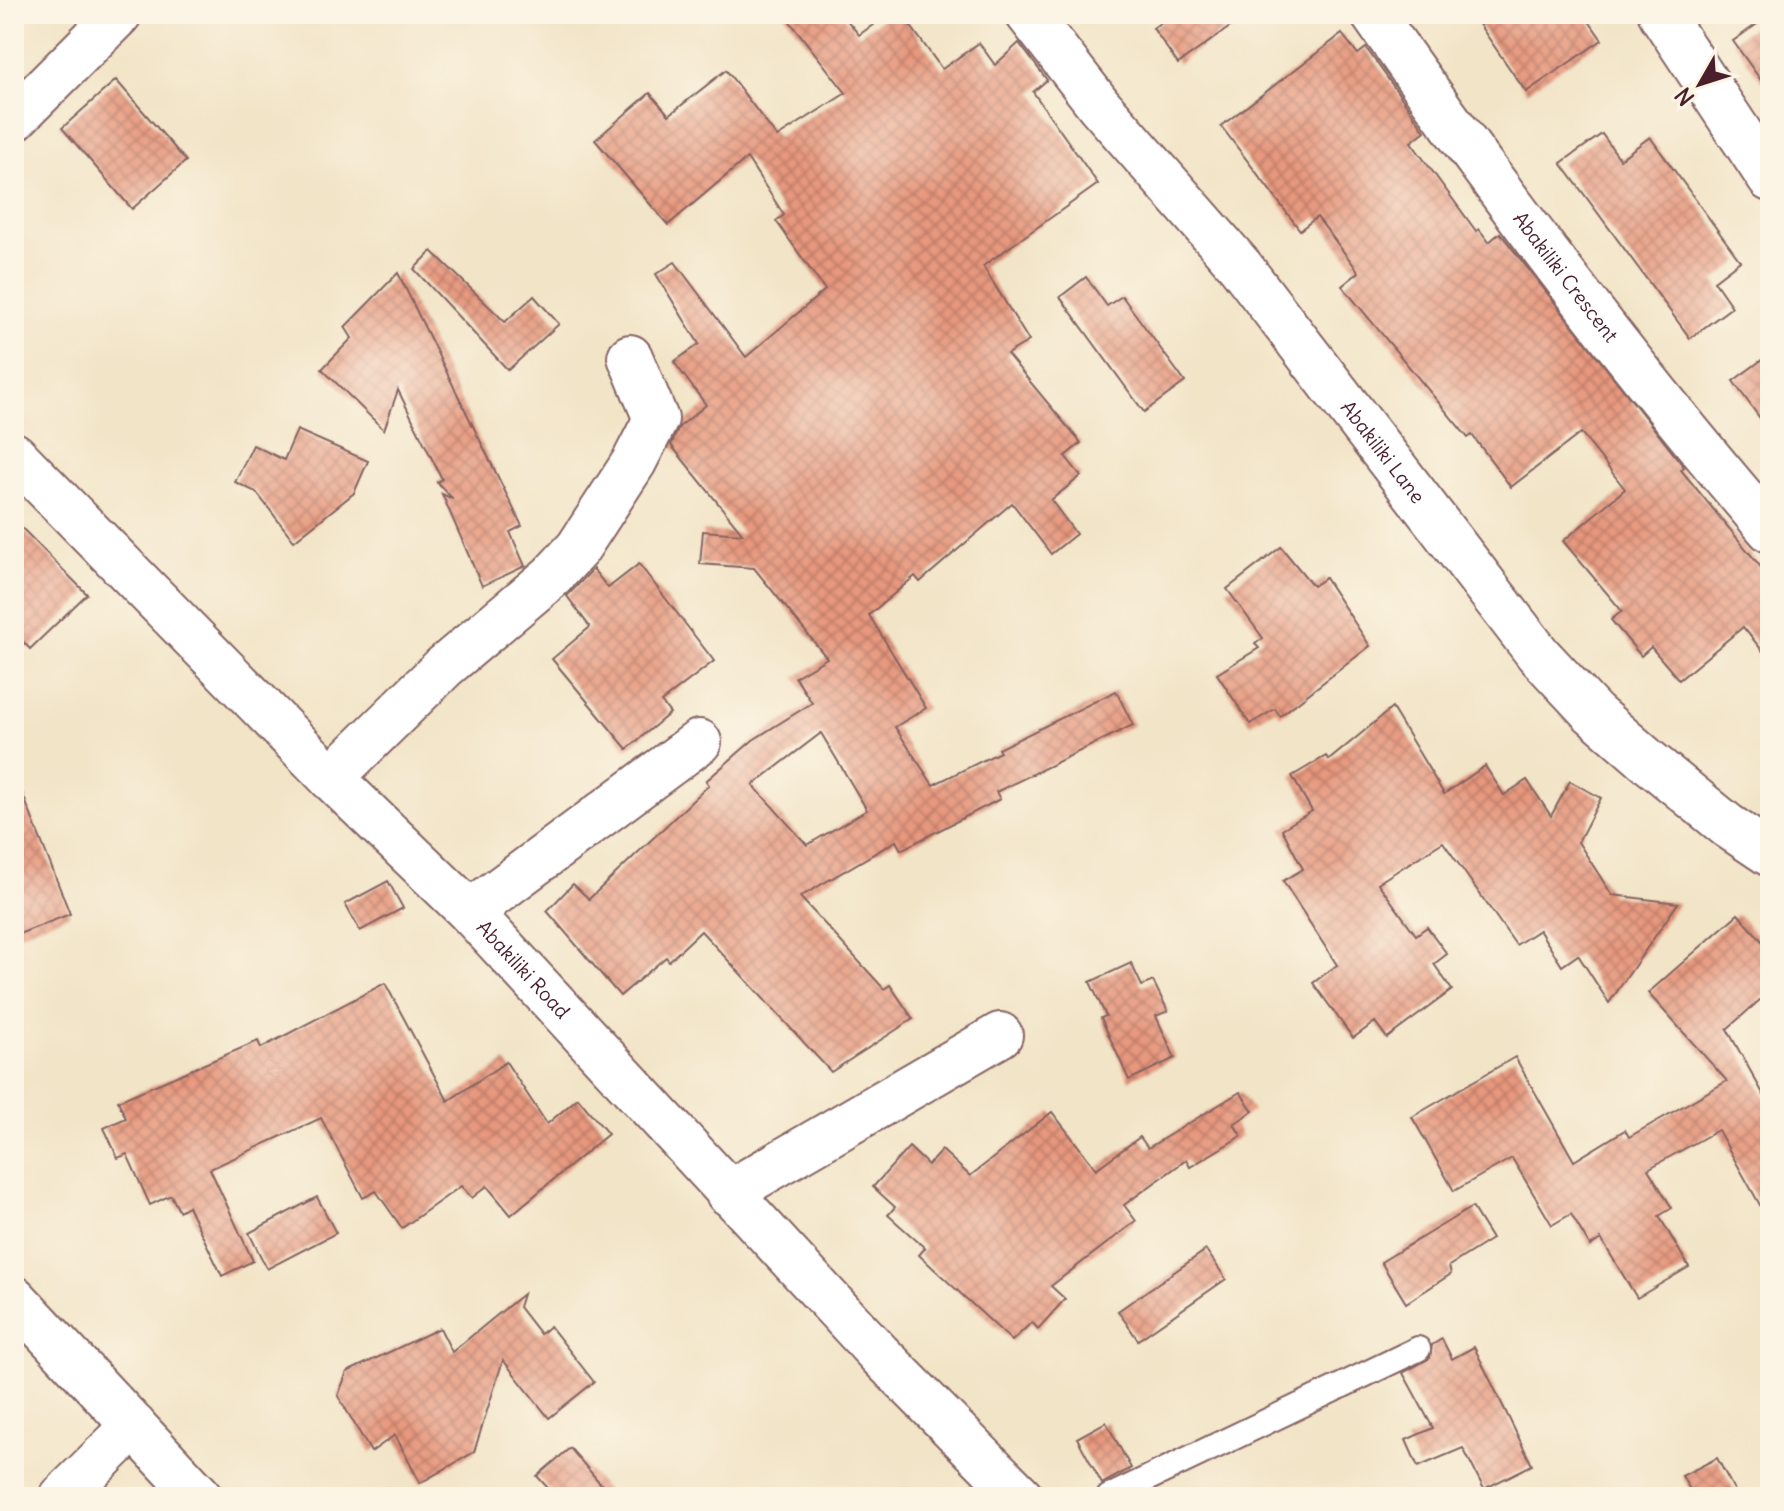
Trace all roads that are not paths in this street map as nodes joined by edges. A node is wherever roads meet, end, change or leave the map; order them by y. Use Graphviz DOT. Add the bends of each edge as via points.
graph roads {
  1 [pos="119,14"];
  2 [pos="1028,14"];
  3 [pos="1373,14"];
  4 [pos="1661,14"];
  5 [pos="14,119"];
  6 [pos="1770,179"];
  7 [pos="630,357"];
  8 [pos="20,472"];
  9 [pos="1770,530"];
  10 [pos="699,742"];
  11 [pos="331,778"];
  12 [pos="1770,854"];
  13 [pos="470,912"];
  14 [pos="1000,1035"];
  15 [pos="728,1193"];
  16 [pos="14,1298"];
  17 [pos="1418,1349"];
  18 [pos="134,1426"];
  19 [pos="62,1497"];
  20 [pos="200,1497"];
  21 [pos="1021,1497"];
  22 [pos="1109,1497"];
  1 -- 5 [label="street"];
  2 -- 12 [label="street, Abakiliki Lane" via="1099,105 1240,266 1538,654 1647,760"];
  3 -- 9 [label="street, Abakiliki Crescent" via="1684,429"];
  4 -- 6 [label="street"];
  7 -- 11 [label="street" via="656,419 578,548 444,667"];
  8 -- 11 [label="street, Abakiliki Road"];
  10 -- 13 [label="street"];
  11 -- 13 [label="street, Abakiliki Road"];
  13 -- 15 [label="street, Abakiliki Road"];
  14 -- 15 [label="street"];
  15 -- 21 [label="street, Abakiliki Road"];
  16 -- 18 [label="street"];
  17 -- 22 [label="lane"];
  18 -- 19 [label="street"];
  18 -- 20 [label="street"];
}
